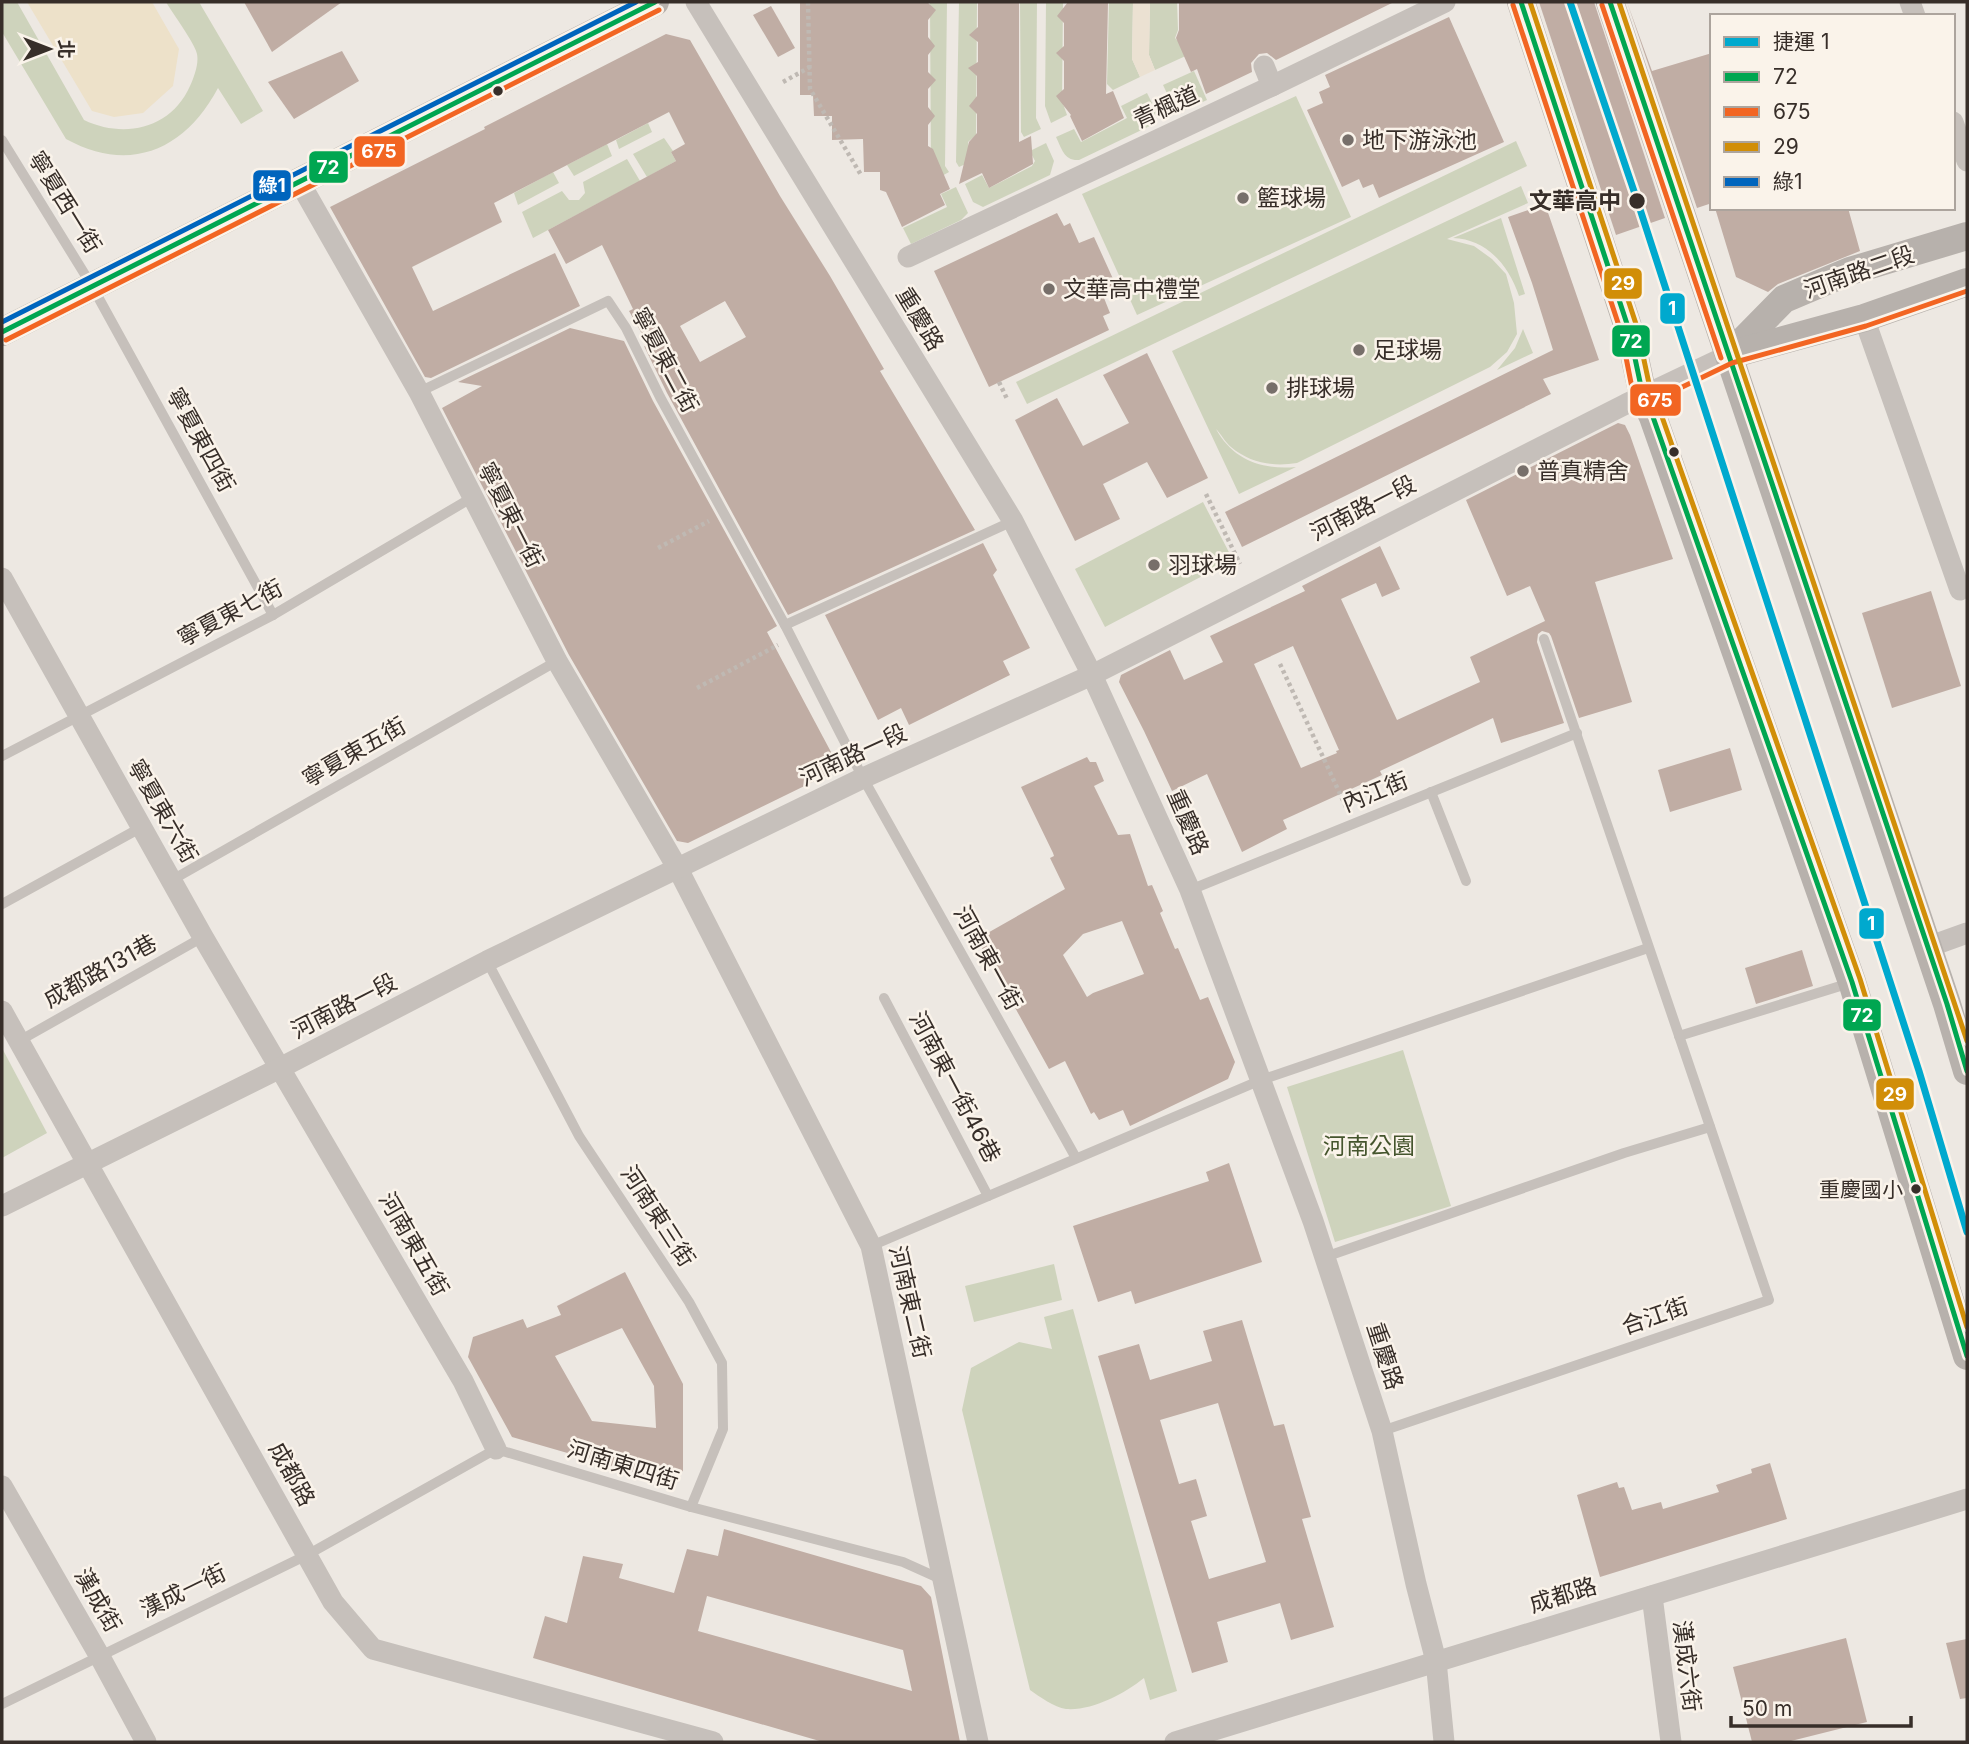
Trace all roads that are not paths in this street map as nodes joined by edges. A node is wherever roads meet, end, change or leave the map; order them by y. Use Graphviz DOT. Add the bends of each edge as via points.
graph roads {
  1 [pos="655,2"];
  2 [pos="695,2"];
  3 [pos="1445,2"];
  4 [pos="1521,2"];
  5 [pos="1610,2"];
  6 [pos="1955,128"];
  7 [pos="2,140"];
  8 [pos="1967,161"];
  9 [pos="300,183"];
  10 [pos="1967,236"];
  11 [pos="908,257"];
  12 [pos="1967,282"];
  13 [pos="92,286"];
  14 [pos="1864,318"];
  15 [pos="2,332"];
  16 [pos="1729,355"];
  17 [pos="419,391"];
  18 [pos="1643,396"];
  19 [pos="473,497"];
  20 [pos="1013,521"];
  21 [pos="2,578"];
  22 [pos="1960,590"];
  23 [pos="273,615"];
  24 [pos="785,625"];
  25 [pos="1544,639"];
  26 [pos="557,661"];
  27 [pos="1092,675"];
  28 [pos="79,717"];
  29 [pos="1577,733"];
  30 [pos="2,756"];
  31 [pos="863,778"];
  32 [pos="1431,792"];
  33 [pos="142,827"];
  34 [pos="678,869"];
  35 [pos="172,880"];
  36 [pos="1466,881"];
  37 [pos="1190,890"];
  38 [pos="2,904"];
  39 [pos="1967,933"];
  40 [pos="203,937"];
  41 [pos="1928,947"];
  42 [pos="1648,948"];
  43 [pos="487,961"];
  44 [pos="1852,982"];
  45 [pos="884,998"];
  46 [pos="2,1011"];
  47 [pos="1679,1036"];
  48 [pos="19,1041"];
  49 [pos="280,1068"];
  50 [pos="1967,1070"];
  51 [pos="1261,1080"];
  52 [pos="1710,1126"];
  53 [pos="1076,1158"];
  54 [pos="87,1166"];
  55 [pos="988,1196"];
  56 [pos="2,1206"];
  57 [pos="871,1245"];
  58 [pos="1325,1257"];
  59 [pos="1967,1356"];
  60 [pos="1382,1431"];
  61 [pos="496,1449"];
  62 [pos="2,1486"];
  63 [pos="1967,1499"];
  64 [pos="691,1507"];
  65 [pos="307,1555"];
  66 [pos="945,1581"];
  67 [pos="1652,1596"];
  68 [pos="99,1655"];
  69 [pos="1436,1661"];
  70 [pos="2,1704"];
  71 [pos="146,1742"];
  72 [pos="713,1742"];
  73 [pos="978,1742"];
  74 [pos="1175,1742"];
  75 [pos="1444,1742"];
  76 [pos="1671,1742"];
  1 -- 9 [label="main road"];
  2 -- 20 [label="street, 重慶路"];
  3 -- 11 [label="street, 青楓道" via="1268,76"];
  4 -- 18 [label="main road" via="1629,330"];
  5 -- 16 [label="main road"];
  6 -- 8 [label="street"];
  7 -- 13 [label="lane, 寧夏西一街"];
  9 -- 13 [label="main road"];
  9 -- 17 [label="street, 寧夏東一街"];
  10 -- 16 [label="main road, 河南路二段" via="1850,271 1784,299"];
  12 -- 14 [label="main road, 河南路二段"];
  13 -- 15 [label="main road"];
  13 -- 23 [label="lane, 寧夏東四街"];
  14 -- 16 [label="main road, 河南路二段"];
  14 -- 22 [label="street"];
  16 -- 18 [label="street, 河南路一段"];
  16 -- 41 [label="main road"];
  17 -- 19 [label="street, 寧夏東一街"];
  17 -- 24 [label="lane, 寧夏東二街" via="608,301"];
  18 -- 27 [label="street, 河南路一段"];
  18 -- 44 [label="main road"];
  19 -- 23 [label="lane, 寧夏東七街"];
  19 -- 26 [label="street, 寧夏東一街"];
  20 -- 24 [label="lane"];
  20 -- 27 [label="street, 重慶路"];
  21 -- 28 [label="street, 寧夏東六街"];
  23 -- 28 [label="lane, 寧夏東七街"];
  24 -- 31 [label="lane, 寧夏東二街"];
  25 -- 29 [label="lane"];
  26 -- 34 [label="street, 寧夏東一街"];
  26 -- 35 [label="lane, 寧夏東五街"];
  27 -- 31 [label="street, 河南路一段"];
  27 -- 37 [label="street, 重慶路"];
  28 -- 30 [label="lane, 寧夏東七街"];
  28 -- 33 [label="street, 寧夏東六街"];
  29 -- 32 [label="lane, 內江街"];
  29 -- 42 [label="lane"];
  31 -- 34 [label="street, 河南路一段"];
  31 -- 53 [label="lane, 河南東一街"];
  32 -- 36 [label="lane"];
  32 -- 37 [label="lane, 內江街"];
  33 -- 35 [label="street, 寧夏東六街"];
  33 -- 38 [label="lane"];
  34 -- 43 [label="street, 河南路一段"];
  34 -- 57 [label="street, 河南東二街"];
  35 -- 40 [label="street, 寧夏東六街"];
  37 -- 51 [label="street, 重慶路"];
  39 -- 41 [label="street"];
  40 -- 48 [label="lane, 成都路131巷"];
  40 -- 49 [label="street, 寧夏東六街"];
  41 -- 50 [label="main road"];
  42 -- 47 [label="lane"];
  42 -- 51 [label="lane"];
  43 -- 49 [label="street, 河南路一段"];
  43 -- 64 [label="lane, 河南東三街" via="579,1136 689,1301 722,1363 723,1429"];
  44 -- 47 [label="lane"];
  44 -- 59 [label="main road"];
  45 -- 55 [label="lane, 河南東一街46巷"];
  46 -- 48 [label="street, 成都路"];
  47 -- 52 [label="lane, 合江街"];
  48 -- 54 [label="street, 成都路"];
  49 -- 54 [label="street, 河南路一段"];
  49 -- 61 [label="street, 河南東五街" via="463,1381"];
  51 -- 53 [label="lane"];
  51 -- 58 [label="street, 重慶路"];
  52 -- 58 [label="lane"];
  52 -- 60 [label="lane, 合江街" via="1769,1300"];
  53 -- 55 [label="lane"];
  54 -- 56 [label="street, 河南路一段"];
  54 -- 65 [label="street, 成都路"];
  55 -- 57 [label="lane"];
  57 -- 66 [label="street, 河南東二街"];
  58 -- 60 [label="street, 重慶路"];
  60 -- 69 [label="street, 重慶路"];
  61 -- 64 [label="lane, 河南東四街"];
  61 -- 65 [label="lane"];
  62 -- 68 [label="street, 漢成街"];
  63 -- 67 [label="street, 成都路"];
  64 -- 66 [label="lane, 河南東四街" via="903,1562"];
  65 -- 68 [label="lane, 漢成一街"];
  65 -- 72 [label="street, 成都路" via="333,1602 373,1649"];
  66 -- 73 [label="street, 河南東二街"];
  67 -- 69 [label="street, 成都路"];
  67 -- 76 [label="street, 漢成六街"];
  68 -- 70 [label="lane, 漢成一街"];
  68 -- 71 [label="street, 漢成街"];
  69 -- 74 [label="street, 成都路"];
  69 -- 75 [label="street, 重慶路"];
}
